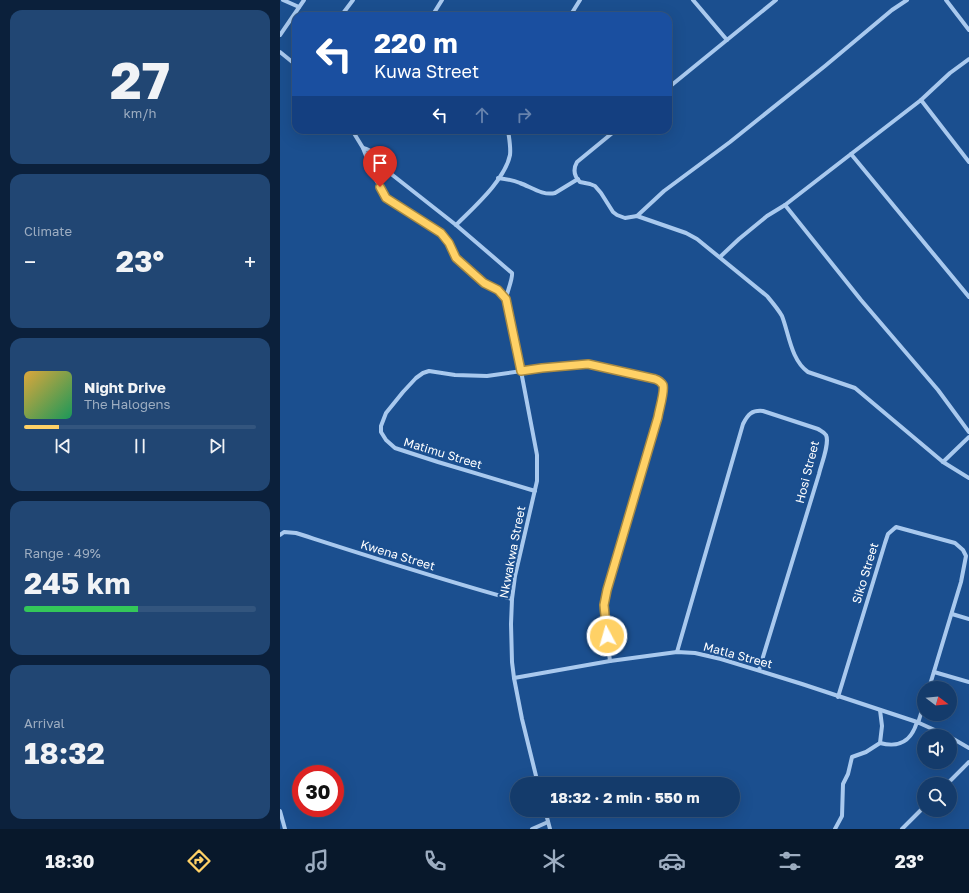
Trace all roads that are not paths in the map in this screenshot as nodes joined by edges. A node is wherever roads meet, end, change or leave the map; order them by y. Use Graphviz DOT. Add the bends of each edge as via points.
graph roads {
  1 [pos="283,0"];
  2 [pos="304,0"];
  3 [pos="353,0"];
  4 [pos="442,0"];
  5 [pos="580,0"];
  6 [pos="693,0"];
  7 [pos="776,0"];
  8 [pos="907,0"];
  9 [pos="946,0"];
  10 [pos="299,7"];
  11 [pos="296,12"];
  12 [pos="344,12"];
  13 [pos="434,12"];
  14 [pos="572,12"];
  15 [pos="292,17"];
  16 [pos="969,30"];
  17 [pos="280,35"];
  18 [pos="727,40"];
  19 [pos="280,52"];
  20 [pos="969,60"];
  21 [pos="292,62"];
  22 [pos="672,85"];
  23 [pos="921,100"];
  24 [pos="355,134"];
  25 [pos="508,134"];
  26 [pos="611,134"];
  27 [pos="364,148"];
  28 [pos="851,154"];
  29 [pos="969,162"];
  30 [pos="498,178"];
  31 [pos="578,179"];
  32 [pos="785,205"];
  33 [pos="637,216"];
  34 [pos="456,225"];
  35 [pos="720,257"];
  36 [pos="969,297"];
  37 [pos="506,299"];
  38 [pos="521,371"];
  39 [pos="969,432"];
  40 [pos="969,437"];
  41 [pos="943,462"];
  42 [pos="969,478"];
  43 [pos="535,491"];
  44 [pos="280,535"];
  45 [pos="512,599"];
  46 [pos="952,614"];
  47 [pos="969,619"];
  48 [pos="677,652"];
  49 [pos="610,661"];
  50 [pos="759,670"];
  51 [pos="934,672"];
  52 [pos="514,678"];
  53 [pos="931,681"];
  54 [pos="969,682"];
  55 [pos="838,697"];
  56 [pos="880,710"];
  57 [pos="918,722"];
  58 [pos="934,729"];
  59 [pos="957,741"];
  60 [pos="880,743"];
  61 [pos="969,748"];
  62 [pos="969,762"];
  63 [pos="536,777"];
  64 [pos="954,777"];
  65 [pos="280,811"];
  66 [pos="917,814"];
  67 [pos="547,817"];
  68 [pos="548,822"];
  69 [pos="285,829"];
  70 [pos="532,829"];
  71 [pos="550,829"];
  72 [pos="834,829"];
  73 [pos="902,829"];
  1 -- 10 [label="street"];
  2 -- 10 [label="street"];
  3 -- 12 [label="street"];
  4 -- 13 [label="street"];
  5 -- 14 [label="street"];
  6 -- 18 [label="street"];
  7 -- 18 [label="street"];
  8 -- 33 [label="street"];
  9 -- 16 [label="street"];
  10 -- 11 [label="street"];
  15 -- 17 [label="street"];
  18 -- 22 [label="street"];
  19 -- 21 [label="street"];
  20 -- 23 [label="street" via="950,73"];
  23 -- 28 [label="street"];
  23 -- 29 [label="street"];
  24 -- 27 [label="street"];
  25 -- 30 [label="street" via="510,153"];
  26 -- 31 [label="street" via="577,162 574,167"];
  27 -- 34 [label="street" via="374,155 381,166"];
  27 -- 37 [label="street" via="374,176 386,198 441,233 456,258"];
  28 -- 32 [label="street"];
  28 -- 36 [label="street"];
  30 -- 31 [label="street" via="520,183 546,194 556,193"];
  30 -- 34 [label="street"];
  31 -- 33 [label="street" via="580,182 595,186 617,215 625,218"];
  32 -- 35 [label="street" via="767,216"];
  32 -- 39 [label="street" via="938,390"];
  33 -- 35 [label="street" via="686,233"];
  34 -- 37 [label="street" via="512,273"];
  35 -- 41 [label="street" via="767,296 774,305 781,315 803,369 855,388"];
  37 -- 38 [label="street, Nkwakwa Street"];
  38 -- 43 [label="street, Nkwakwa Street" via="537,455"];
  38 -- 43 [label="street, Matimu Street" via="487,376 423,373 386,412 381,432 391,445 403,451"];
  38 -- 49 [label="street" via="588,364 655,379 663,385 658,417 604,605"];
  40 -- 41 [label="street"];
  41 -- 42 [label="street"];
  43 -- 45 [label="street, Nkwakwa Street"];
  44 -- 45 [label="street, Kwena Street" via="284,532 296,533"];
  45 -- 52 [label="street, Nkwakwa Street"];
  46 -- 47 [label="street"];
  46 -- 51 [label="street, Siko Street"];
  46 -- 55 [label="street, Siko Street" via="966,561 963,550 955,543 943,539 899,527 893,529 885,543"];
  48 -- 49 [label="street, Matla Street"];
  48 -- 50 [label="street, Matla Street" via="707,656"];
  48 -- 50 [label="street, Hosi Street" via="744,424 750,413 763,411 818,429 823,432 827,441"];
  49 -- 52 [label="street, Matla Street"];
  50 -- 55 [label="street, Matla Street"];
  51 -- 53 [label="street, Siko Street"];
  51 -- 54 [label="street"];
  52 -- 63 [label="street, Nkwakwa Street"];
  55 -- 56 [label="street, Matla Street"];
  56 -- 57 [label="street, Matla Street"];
  56 -- 60 [label="street"];
  57 -- 58 [label="street, Matla Street"];
  57 -- 60 [label="street" via="912,735 903,742 890,745"];
  59 -- 61 [label="street, Matla Street"];
  60 -- 72 [label="street" via="852,757 843,784 842,816"];
  62 -- 64 [label="street"];
  65 -- 69 [label="street"];
  66 -- 73 [label="street"];
  67 -- 68 [label="street"];
  68 -- 70 [label="street"];
  68 -- 71 [label="street"];
}
